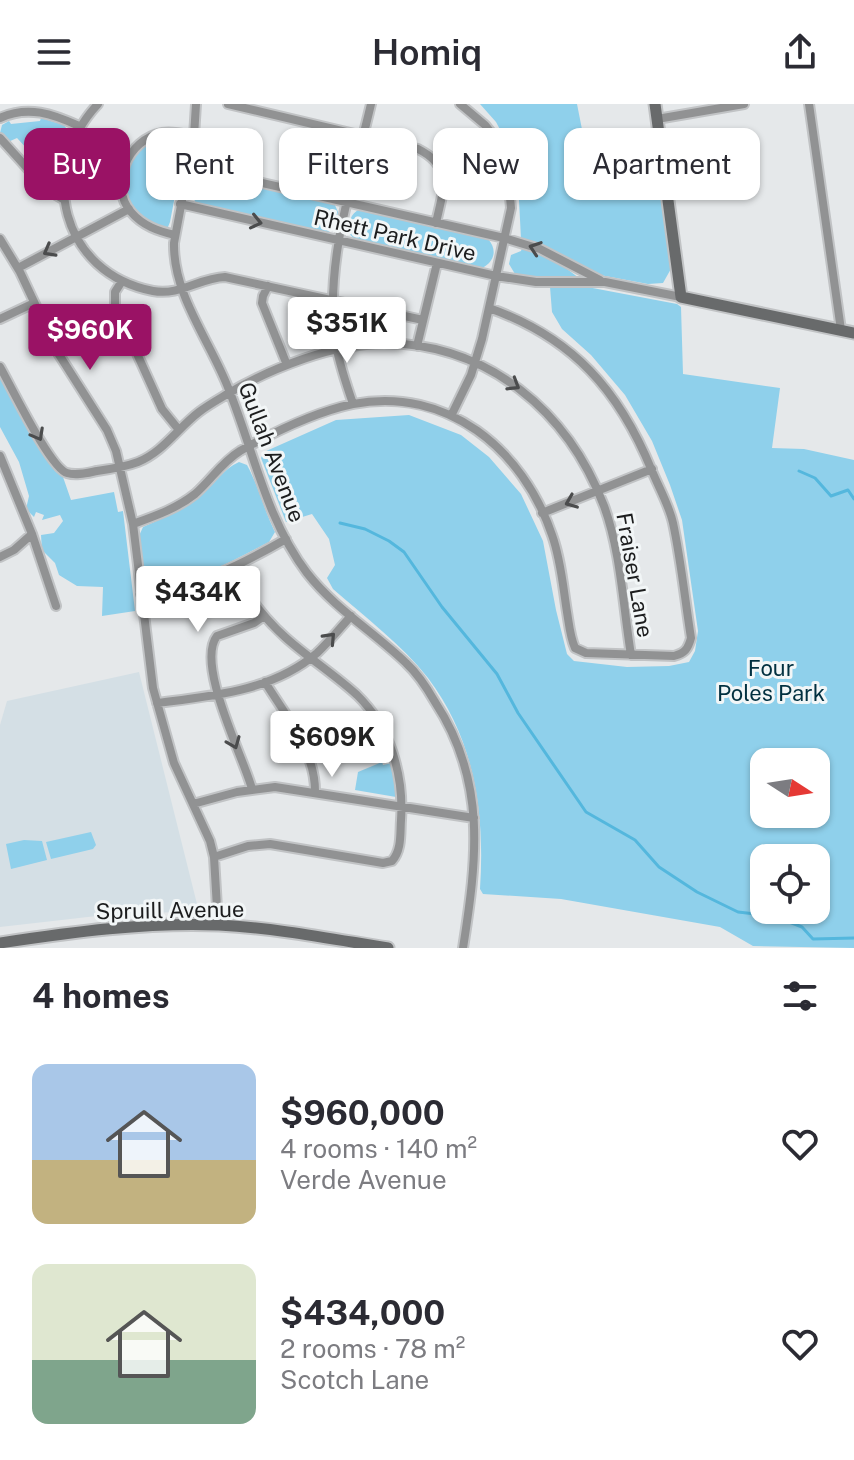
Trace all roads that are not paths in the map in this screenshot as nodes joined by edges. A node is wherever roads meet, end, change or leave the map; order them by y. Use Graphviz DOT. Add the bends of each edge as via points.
graph roads {
  1 [pos="98,104"];
  2 [pos="196,104"];
  3 [pos="228,104"];
  4 [pos="371,104"];
  5 [pos="460,104"];
  6 [pos="655,104"];
  7 [pos="744,104"];
  8 [pos="809,104"];
  9 [pos="0,118"];
  10 [pos="657,119"];
  11 [pos="79,126"];
  12 [pos="194,128"];
  13 [pos="329,128"];
  14 [pos="365,128"];
  15 [pos="0,138"];
  16 [pos="146,141"];
  17 [pos="417,149"];
  18 [pos="24,165"];
  19 [pos="263,183"];
  20 [pos="63,200"];
  21 [pos="181,200"];
  22 [pos="349,200"];
  23 [pos="348,203"];
  24 [pos="180,204"];
  25 [pos="129,209"];
  26 [pos="436,223"];
  27 [pos="76,235"];
  28 [pos="175,235"];
  29 [pos="504,238"];
  30 [pos="0,239"];
  31 [pos="338,241"];
  32 [pos="437,263"];
  33 [pos="18,268"];
  34 [pos="496,276"];
  35 [pos="122,281"];
  36 [pos="605,282"];
  37 [pos="268,286"];
  38 [pos="183,290"];
  39 [pos="681,297"];
  40 [pos="332,301"];
  41 [pos="34,303"];
  42 [pos="489,308"];
  43 [pos="0,319"];
  44 [pos="423,320"];
  45 [pos="841,330"];
  46 [pos="854,333"];
  47 [pos="417,346"];
  48 [pos="337,351"];
  49 [pos="474,363"];
  50 [pos="287,365"];
  51 [pos="0,367"];
  52 [pos="230,392"];
  53 [pos="353,404"];
  54 [pos="452,414"];
  55 [pos="179,430"];
  56 [pos="249,446"];
  57 [pos="0,456"];
  58 [pos="120,468"];
  59 [pos="652,469"];
  60 [pos="597,491"];
  61 [pos="542,513"];
  62 [pos="133,524"];
  63 [pos="32,534"];
  64 [pos="286,539"];
  65 [pos="0,557"];
  66 [pos="232,569"];
  67 [pos="141,594"];
  68 [pos="56,606"];
  69 [pos="264,616"];
  70 [pos="351,616"];
  71 [pos="631,655"];
  72 [pos="310,658"];
  73 [pos="265,682"];
  74 [pos="219,695"];
  75 [pos="157,703"];
  76 [pos="252,789"];
  77 [pos="315,793"];
  78 [pos="193,804"];
  79 [pos="402,806"];
  80 [pos="474,818"];
  81 [pos="214,857"];
  82 [pos="218,925"];
  83 [pos="0,943"];
  84 [pos="388,948"];
  85 [pos="463,948"];
  1 -- 11 [label="street"];
  2 -- 12 [label="street, Gullah Avenue"];
  3 -- 13 [label="street"];
  4 -- 14 [label="street"];
  5 -- 29 [label="street" via="497,140 507,165 511,208"];
  6 -- 10 [label="street"];
  7 -- 10 [label="street"];
  8 -- 45 [label="street"];
  9 -- 11 [label="street" via="40,112"];
  10 -- 39 [label="street"];
  15 -- 18 [label="street"];
  16 -- 25 [label="street" via="128,158 121,184"];
  17 -- 26 [label="street" via="431,155 443,173"];
  19 -- 23 [label="street, Rhett Park Drive"];
  20 -- 27 [label="street"];
  21 -- 24 [label="street, Gullah Avenue"];
  22 -- 23 [label="street"];
  23 -- 26 [label="street, Rhett Park Drive"];
  23 -- 31 [label="street"];
  24 -- 28 [label="street, Gullah Avenue"];
  24 -- 31 [label="street, Rhett Park Drive, one-way"];
  25 -- 27 [label="street"];
  25 -- 28 [label="street" via="155,230"];
  26 -- 29 [label="street, Rhett Park Drive"];
  27 -- 33 [label="street, one-way"];
  27 -- 35 [label="street" via="91,258"];
  28 -- 38 [label="street, Gullah Avenue" via="174,261"];
  29 -- 34 [label="street"];
  36 -- 29 [label="street, Rhett Park Drive, one-way" via="540,249"];
  30 -- 33 [label="street"];
  31 -- 32 [label="street, Rhett Park Drive"];
  31 -- 40 [label="street"];
  32 -- 34 [label="street, Rhett Park Drive"];
  32 -- 44 [label="street"];
  33 -- 41 [label="street"];
  34 -- 36 [label="street, Rhett Park Drive"];
  34 -- 42 [label="street"];
  35 -- 38 [label="street" via="161,292"];
  35 -- 55 [label="street" via="115,305 162,409"];
  36 -- 39 [label="street, Rhett Park Drive"];
  37 -- 38 [label="street" via="217,277"];
  37 -- 40 [label="street"];
  37 -- 50 [label="street" via="264,312"];
  38 -- 52 [label="street, Gullah Avenue"];
  39 -- 45 [label="street"];
  40 -- 44 [label="street"];
  40 -- 48 [label="street"];
  41 -- 43 [label="street"];
  41 -- 58 [label="street" via="58,353 107,430"];
  42 -- 49 [label="street"];
  42 -- 59 [label="street" via="553,339 586,365 637,433"];
  44 -- 47 [label="street"];
  45 -- 46 [label="street"];
  47 -- 48 [label="street, Fraiser Lane" via="382,343"];
  47 -- 49 [label="street, Fraiser Lane"];
  48 -- 50 [label="street, Fraiser Lane"];
  48 -- 53 [label="street"];
  49 -- 54 [label="street"];
  49 -- 60 [label="street, Fraiser Lane, one-way" via="538,402 573,444"];
  50 -- 52 [label="street, Fraiser Lane"];
  51 -- 58 [label="street, Fraiser Lane, one-way" via="55,466 75,475"];
  52 -- 55 [label="street, Fraiser Lane"];
  52 -- 56 [label="street, Gullah Avenue"];
  53 -- 54 [label="street" via="391,402"];
  53 -- 56 [label="street"];
  54 -- 61 [label="street" via="498,446"];
  55 -- 58 [label="street, Fraiser Lane" via="148,457"];
  56 -- 62 [label="street" via="182,503"];
  56 -- 64 [label="street, Gullah Avenue"];
  57 -- 63 [label="street"];
  58 -- 62 [label="street"];
  59 -- 60 [label="street"];
  59 -- 71 [label="street" via="672,520 691,638 682,654"];
  60 -- 61 [label="street, one-way"];
  60 -- 71 [label="street, Fraiser Lane" via="609,522"];
  61 -- 71 [label="street" via="558,554 575,648"];
  62 -- 67 [label="street"];
  63 -- 65 [label="street"];
  63 -- 68 [label="street"];
  64 -- 66 [label="street"];
  64 -- 70 [label="street, Gullah Avenue" via="308,574"];
  66 -- 67 [label="street" via="188,586"];
  66 -- 69 [label="street"];
  67 -- 75 [label="street"];
  69 -- 72 [label="street"];
  69 -- 74 [label="street" via="213,640"];
  72 -- 70 [label="street, one-way"];
  70 -- 80 [label="street, Gullah Avenue" via="409,665 448,722 472,790"];
  72 -- 73 [label="street"];
  72 -- 79 [label="street" via="356,695 376,719 393,753"];
  73 -- 74 [label="street"];
  73 -- 77 [label="street" via="302,742"];
  74 -- 75 [label="street"];
  74 -- 76 [label="street, one-way"];
  75 -- 78 [label="street" via="174,763"];
  76 -- 77 [label="street"];
  76 -- 78 [label="street"];
  77 -- 79 [label="street"];
  78 -- 81 [label="street"];
  79 -- 80 [label="street"];
  79 -- 81 [label="street" via="399,850 392,861 270,844"];
  80 -- 85 [label="street, Gullah Avenue" via="476,855"];
  81 -- 82 [label="street"];
  82 -- 83 [label="street, Spruill Avenue" via="71,932"];
  82 -- 84 [label="street, Spruill Avenue"];
}
